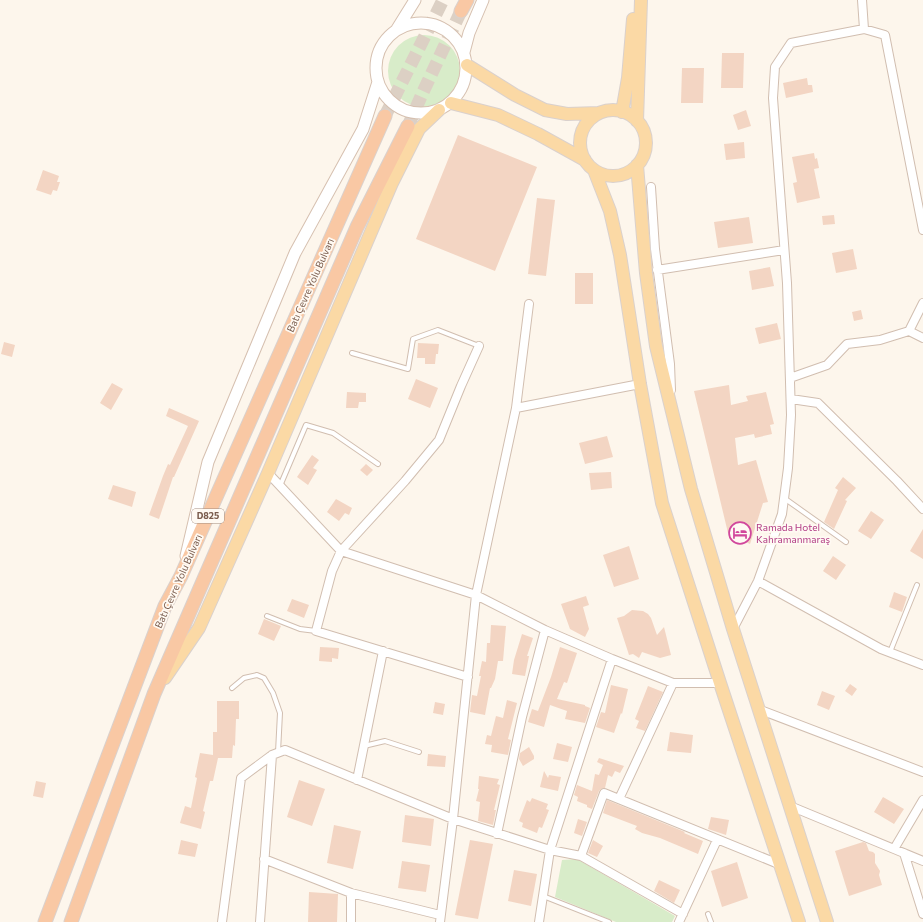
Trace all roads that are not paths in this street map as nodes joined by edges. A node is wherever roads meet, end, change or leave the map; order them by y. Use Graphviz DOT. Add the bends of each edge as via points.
graph roads {
  1 [pos="416,0"];
  2 [pos="483,0"];
  3 [pos="634,0"];
  4 [pos="641,0"];
  5 [pos="862,0"];
  6 [pos="397,29"];
  7 [pos="864,29"];
  8 [pos="464,52"];
  9 [pos="467,66"];
  10 [pos="378,82"];
  11 [pos="450,103"];
  12 [pos="439,110"];
  13 [pos="622,112"];
  14 [pos="599,113"];
  15 [pos="385,116"];
  16 [pos="637,121"];
  17 [pos="408,126"];
  18 [pos="585,160"];
  19 [pos="637,165"];
  20 [pos="594,170"];
  21 [pos="651,187"];
  22 [pos="923,230"];
  23 [pos="784,250"];
  24 [pos="658,270"];
  25 [pos="923,303"];
  26 [pos="529,304"];
  27 [pos="910,331"];
  28 [pos="923,338"];
  29 [pos="478,346"];
  30 [pos="352,353"];
  31 [pos="790,378"];
  32 [pos="640,384"];
  33 [pos="791,399"];
  34 [pos="516,408"];
  35 [pos="671,409"];
  36 [pos="378,464"];
  37 [pos="268,473"];
  38 [pos="280,486"];
  39 [pos="784,498"];
  40 [pos="923,509"];
  41 [pos="846,542"];
  42 [pos="341,551"];
  43 [pos="181,576"];
  44 [pos="758,581"];
  45 [pos="917,585"];
  46 [pos="476,595"];
  47 [pos="267,616"];
  48 [pos="732,629"];
  49 [pos="545,630"];
  50 [pos="316,631"];
  51 [pos="383,651"];
  52 [pos="890,652"];
  53 [pos="612,659"];
  54 [pos="923,666"];
  55 [pos="468,677"];
  56 [pos="673,683"];
  57 [pos="720,683"];
  58 [pos="232,688"];
  59 [pos="154,694"];
  60 [pos="758,708"];
  61 [pos="364,746"];
  62 [pos="419,752"];
  63 [pos="275,754"];
  64 [pos="923,772"];
  65 [pos="357,780"];
  66 [pos="619,800"];
  67 [pos="923,800"];
  68 [pos="790,806"];
  69 [pos="453,819"];
  70 [pos="497,834"];
  71 [pos="717,840"];
  72 [pos="894,849"];
  73 [pos="550,850"];
  74 [pos="904,853"];
  75 [pos="581,856"];
  76 [pos="264,859"];
  77 [pos="923,861"];
  78 [pos="781,865"];
  79 [pos="351,892"];
  80 [pos="543,896"];
  81 [pos="683,914"];
  82 [pos="708,914"];
  83 [pos="923,914"];
  84 [pos="440,919"];
  85 [pos="45,922"];
  86 [pos="71,922"];
  87 [pos="222,922"];
  88 [pos="260,922"];
  89 [pos="351,922"];
  90 [pos="539,922"];
  91 [pos="609,922"];
  92 [pos="679,922"];
  93 [pos="711,922"];
  94 [pos="799,922"];
  95 [pos="827,922"];
  1 -- 6 [label="main road"];
  2 -- 8 [label="main road"];
  3 -- 13 [label="main road" via="628,78"];
  4 -- 16 [label="main road"];
  5 -- 7 [label="street"];
  6 -- 8 [label="main road" via="423,22 436,25 448,31"];
  6 -- 10 [label="main road" via="386,39 379,52 376,67"];
  7 -- 22 [label="street" via="885,34"];
  7 -- 23 [label="street" via="791,44 775,67 773,98"];
  8 -- 9 [label="main road"];
  9 -- 11 [label="main road" via="460,92"];
  9 -- 14 [label="main road" via="545,110 567,114"];
  10 -- 12 [label="main road" via="385,95 409,112"];
  10 -- 43 [label="main road" via="363,129 295,253 208,462"];
  11 -- 12 [label="main road"];
  11 -- 18 [label="main road" via="498,115"];
  12 -- 37 [label="main road" via="419,129 392,183"];
  13 -- 14 [label="main road" via="612,110"];
  13 -- 16 [label="main road"];
  14 -- 18 [label="main road" via="588,122 582,134 580,147"];
  15 -- 43 [label="highway, Batı Çevre Yolu Bulvarı / D825"];
  16 -- 19 [label="main road" via="645,139 644,153"];
  17 -- 59 [label="highway, Batı Çevre Yolu Bulvarı / D825" via="357,227"];
  18 -- 20 [label="main road"];
  19 -- 20 [label="main road" via="620,175 607,175"];
  19 -- 35 [label="main road" via="646,272 656,346"];
  20 -- 32 [label="main road" via="610,211 620,255"];
  21 -- 24 [label="street"];
  23 -- 24 [label="street"];
  23 -- 31 [label="street"];
  24 -- 35 [label="street" via="670,364"];
  25 -- 27 [label="street"];
  26 -- 34 [label="street"];
  27 -- 28 [label="street"];
  27 -- 31 [label="street" via="880,340 847,344 826,365"];
  29 -- 30 [label="lane" via="438,330 413,339 408,369"];
  29 -- 42 [label="street" via="439,440"];
  31 -- 33 [label="street"];
  32 -- 34 [label="street"];
  32 -- 57 [label="main road" via="662,503"];
  33 -- 39 [label="street"];
  33 -- 40 [label="street" via="818,403"];
  34 -- 46 [label="street"];
  35 -- 48 [label="main road" via="691,490"];
  36 -- 38 [label="lane" via="333,433 306,425"];
  37 -- 38 [label="street"];
  37 -- 59 [label="main road" via="199,628"];
  38 -- 42 [label="street"];
  39 -- 41 [label="lane"];
  39 -- 44 [label="street" via="782,514"];
  42 -- 46 [label="street"];
  42 -- 50 [label="street" via="332,571"];
  43 -- 85 [label="highway, Batı Çevre Yolu Bulvarı / D825" via="165,606"];
  44 -- 48 [label="street"];
  44 -- 52 [label="street"];
  45 -- 52 [label="lane"];
  46 -- 49 [label="street"];
  46 -- 55 [label="street"];
  47 -- 50 [label="lane" via="300,629"];
  48 -- 60 [label="main road"];
  49 -- 53 [label="street"];
  49 -- 70 [label="street" via="522,717"];
  50 -- 51 [label="street"];
  51 -- 55 [label="street"];
  51 -- 61 [label="street"];
  52 -- 54 [label="street"];
  53 -- 56 [label="street"];
  53 -- 73 [label="street"];
  55 -- 69 [label="street"];
  56 -- 57 [label="street"];
  56 -- 66 [label="street"];
  57 -- 78 [label="main road"];
  58 -- 63 [label="lane" via="244,678 257,675 264,678 280,713"];
  59 -- 86 [label="highway, Batı Çevre Yolu Bulvarı / D825"];
  60 -- 64 [label="street"];
  60 -- 68 [label="main road"];
  61 -- 62 [label="lane" via="385,741"];
  61 -- 65 [label="street"];
  63 -- 65 [label="street" via="285,750"];
  63 -- 76 [label="street"];
  63 -- 87 [label="street" via="241,778"];
  65 -- 69 [label="street"];
  66 -- 71 [label="street"];
  66 -- 75 [label="street" via="604,793"];
  67 -- 72 [label="street"];
  68 -- 72 [label="street"];
  68 -- 95 [label="main road"];
  69 -- 70 [label="street"];
  69 -- 84 [label="street"];
  70 -- 73 [label="street"];
  71 -- 78 [label="street"];
  71 -- 81 [label="street"];
  72 -- 74 [label="street"];
  73 -- 75 [label="street"];
  73 -- 80 [label="street"];
  74 -- 77 [label="street"];
  74 -- 83 [label="street"];
  75 -- 81 [label="street"];
  76 -- 79 [label="street"];
  76 -- 88 [label="street"];
  78 -- 94 [label="main road"];
  79 -- 84 [label="street"];
  79 -- 89 [label="street"];
  80 -- 90 [label="street"];
  80 -- 91 [label="lane"];
  81 -- 92 [label="street"];
  82 -- 93 [label="lane"];
}
